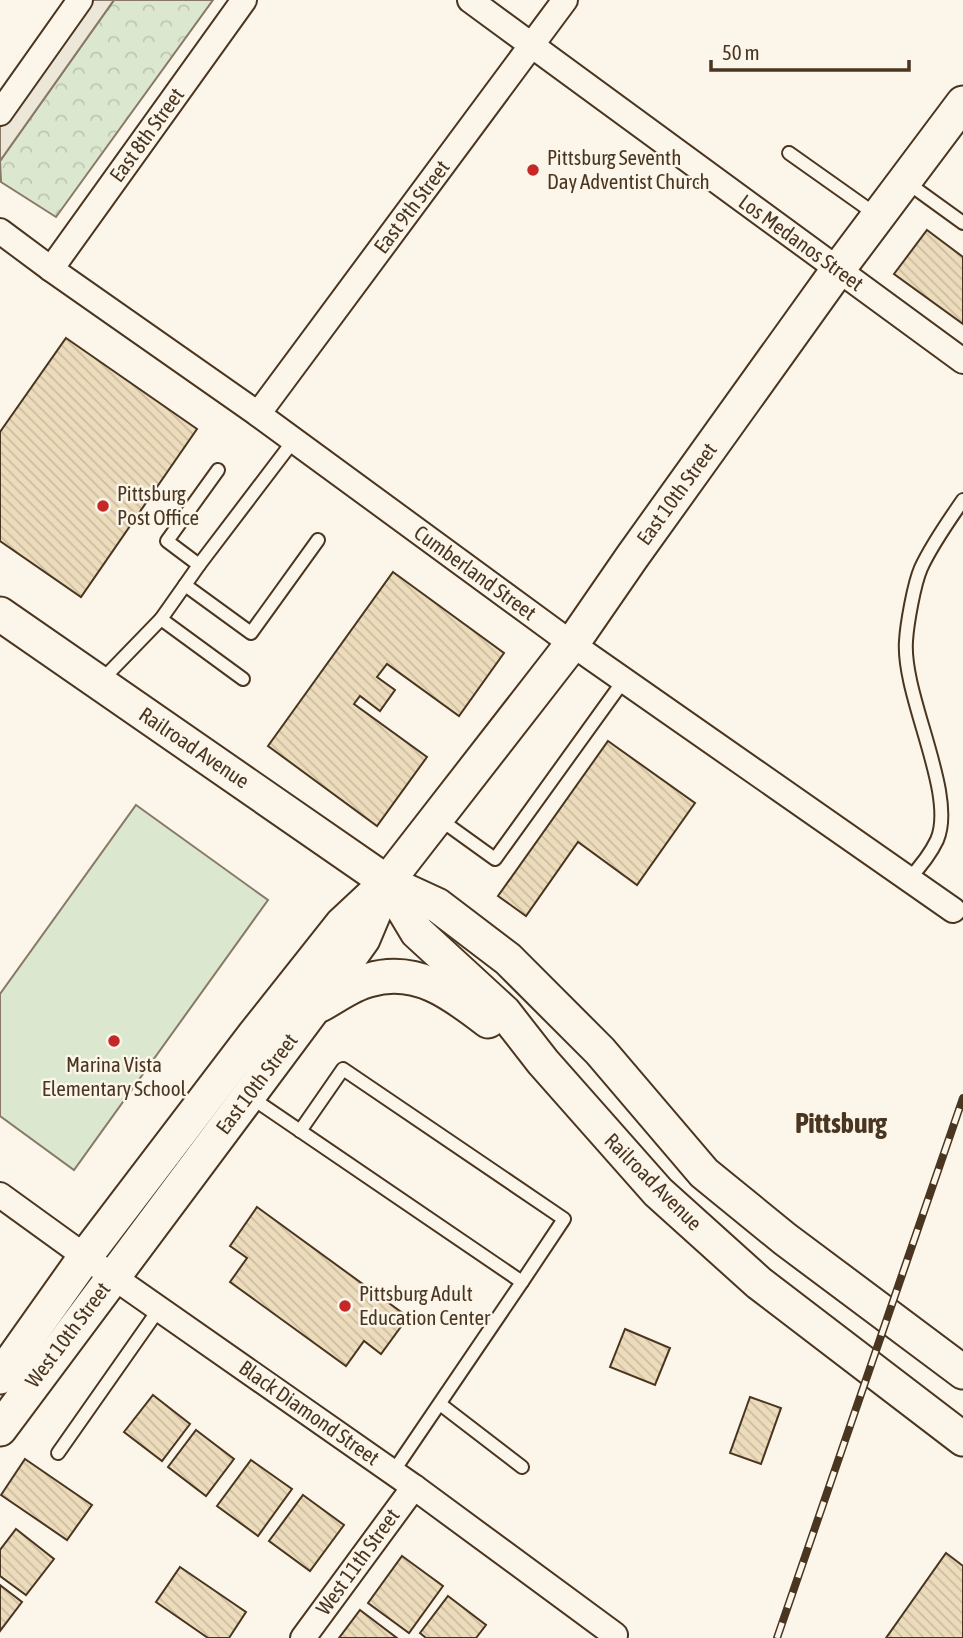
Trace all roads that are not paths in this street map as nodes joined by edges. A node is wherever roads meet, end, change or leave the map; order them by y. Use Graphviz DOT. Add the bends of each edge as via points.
graph roads {
  1 [pos="80,0"];
  2 [pos="244,0"];
  3 [pos="470,0"];
  4 [pos="565,0"];
  5 [pos="533,45"];
  6 [pos="0,113"];
  7 [pos="955,119"];
  8 [pos="789,153"];
  9 [pos="905,181"];
  10 [pos="878,216"];
  11 [pos="963,223"];
  12 [pos="0,231"];
  13 [pos="51,269"];
  14 [pos="837,271"];
  15 [pos="963,362"];
  16 [pos="258,414"];
  17 [pos="294,440"];
  18 [pos="218,470"];
  19 [pos="963,500"];
  20 [pos="318,540"];
  21 [pos="200,565"];
  22 [pos="184,585"];
  23 [pos="0,614"];
  24 [pos="161,619"];
  25 [pos="572,643"];
  26 [pos="243,679"];
  27 [pos="624,680"];
  28 [pos="99,683"];
  29 [pos="437,817"];
  30 [pos="909,879"];
  31 [pos="387,883"];
  32 [pos="953,910"];
  33 [pos="314,1008"];
  34 [pos="542,1062"];
  35 [pos="248,1096"];
  36 [pos="300,1131"];
  37 [pos="0,1195"];
  38 [pos="85,1257"];
  39 [pos="112,1276"];
  40 [pos="522,1282"];
  41 [pos="159,1309"];
  42 [pos="963,1372"];
  43 [pos="1,1374"];
  44 [pos="440,1404"];
  45 [pos="0,1429"];
  46 [pos="963,1438"];
  47 [pos="58,1454"];
  48 [pos="522,1467"];
  49 [pos="393,1472"];
  50 [pos="414,1487"];
  51 [pos="615,1636"];
  52 [pos="303,1638"];
  1 -- 6 [label="street"];
  2 -- 13 [label="street, East 8th Street"];
  3 -- 5 [label="street, Los Medanos Street"];
  4 -- 5 [label="street, East 9th Street"];
  5 -- 14 [label="street, Los Medanos Street"];
  5 -- 16 [label="street, East 9th Street"];
  7 -- 9 [label="main road, East 10th Street"];
  8 -- 10 [label="lane"];
  9 -- 10 [label="main road, East 10th Street"];
  9 -- 11 [label="lane"];
  10 -- 14 [label="main road, East 10th Street"];
  12 -- 13 [label="street, Cumberland Street"];
  13 -- 16 [label="street, Cumberland Street"];
  14 -- 15 [label="street, Los Medanos Street"];
  14 -- 25 [label="main road, East 10th Street"];
  16 -- 17 [label="street, Cumberland Street"];
  17 -- 21 [label="lane"];
  17 -- 25 [label="street, Cumberland Street"];
  18 -- 21 [label="lane" via="167,541"];
  19 -- 30 [label="lane" via="919,571 905,643 909,679 943,811 938,838"];
  20 -- 22 [label="lane" via="251,633"];
  21 -- 22 [label="lane"];
  22 -- 24 [label="lane"];
  23 -- 28 [label="main road, Railroad Avenue"];
  24 -- 26 [label="lane"];
  24 -- 28 [label="lane"];
  25 -- 27 [label="street, Cumberland Street"];
  25 -- 29 [label="main road, East 10th Street"];
  27 -- 29 [label="lane" via="495,859"];
  27 -- 30 [label="street, Cumberland Street"];
  28 -- 31 [label="main road, Railroad Avenue"];
  29 -- 31 [label="main road, East 10th Street"];
  30 -- 32 [label="street, Cumberland Street"];
  31 -- 33 [label="main road, East 10th Street" via="363,939"];
  31 -- 34 [label="main road, Railroad Avenue" via="417,932 504,1012"];
  31 -- 38 [label="main road, East 10th Street" via="334,934"];
  31 -- 42 [label="main road, Railroad Avenue" via="437,905 508,959 600,1051 704,1173"];
  33 -- 34 [label="main road" via="366,980 397,974 428,982 465,1004"];
  33 -- 35 [label="main road, East 10th Street"];
  34 -- 46 [label="main road, Railroad Avenue" via="658,1192 759,1283"];
  35 -- 36 [label="lane"];
  35 -- 39 [label="main road, East 10th Street"];
  36 -- 40 [label="lane"];
  36 -- 40 [label="lane" via="343,1069 565,1219"];
  37 -- 38 [label="street, Black Diamond Street"];
  38 -- 39 [label="street, Black Diamond Street"];
  38 -- 43 [label="main road, West 10th Street"];
  39 -- 41 [label="street, Black Diamond Street"];
  39 -- 45 [label="main road, West 10th Street"];
  40 -- 44 [label="lane"];
  41 -- 47 [label="lane"];
  41 -- 49 [label="street, Black Diamond Street"];
  44 -- 48 [label="lane"];
  44 -- 49 [label="lane"];
  49 -- 50 [label="street, Black Diamond Street"];
  50 -- 51 [label="street, Black Diamond Street"];
  50 -- 52 [label="street, West 11th Street"];
}
